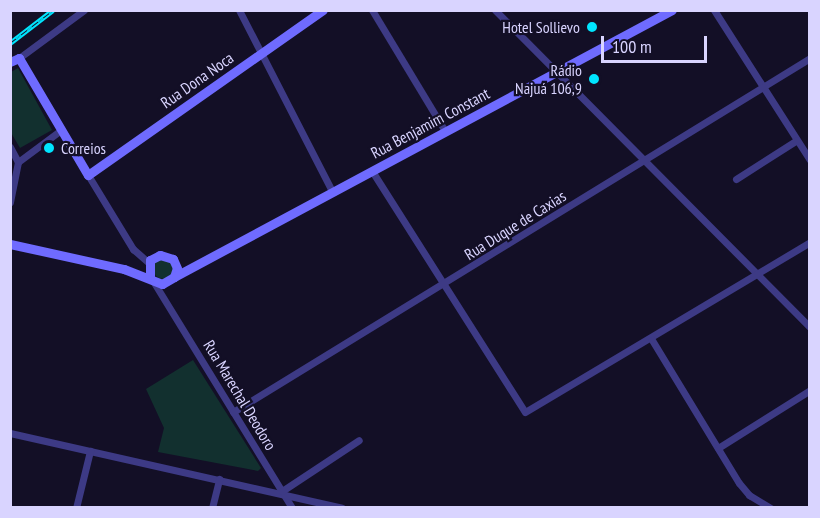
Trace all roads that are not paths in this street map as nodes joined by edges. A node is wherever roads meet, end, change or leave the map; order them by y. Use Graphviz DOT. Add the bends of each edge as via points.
graph roads {
  1 [pos="84,10"];
  2 [pos="238,10"];
  3 [pos="323,10"];
  4 [pos="372,10"];
  5 [pos="495,10"];
  6 [pos="672,10"];
  7 [pos="714,10"];
  8 [pos="260,54"];
  9 [pos="810,58"];
  10 [pos="15,60"];
  11 [pos="556,72"];
  12 [pos="765,86"];
  13 [pos="61,130"];
  14 [pos="445,131"];
  15 [pos="797,140"];
  16 [pos="10,147"];
  17 [pos="644,160"];
  18 [pos="810,160"];
  19 [pos="18,162"];
  20 [pos="372,171"];
  21 [pos="88,175"];
  22 [pos="736,179"];
  23 [pos="332,191"];
  24 [pos="10,202"];
  25 [pos="810,242"];
  26 [pos="10,244"];
  27 [pos="202,261"];
  28 [pos="176,263"];
  29 [pos="150,272"];
  30 [pos="758,274"];
  31 [pos="171,280"];
  32 [pos="442,285"];
  33 [pos="164,298"];
  34 [pos="810,327"];
  35 [pos="652,340"];
  36 [pos="810,390"];
  37 [pos="233,412"];
  38 [pos="10,433"];
  39 [pos="359,440"];
  40 [pos="718,448"];
  41 [pos="90,451"];
  42 [pos="219,479"];
  43 [pos="283,493"];
  44 [pos="76,507"];
  45 [pos="212,507"];
  46 [pos="292,507"];
  47 [pos="342,507"];
  48 [pos="771,507"];
  1 -- 10 [label="street"];
  2 -- 8 [label="street"];
  3 -- 8 [label="main road, Rua Dona Noca"];
  4 -- 14 [label="street"];
  5 -- 11 [label="street"];
  6 -- 11 [label="main road, Rua Benjamim Constant"];
  7 -- 12 [label="street"];
  8 -- 21 [label="main road, Rua Dona Noca"];
  8 -- 23 [label="street"];
  9 -- 12 [label="street, Rua Duque de Caxias"];
  10 -- 13 [label="main road, Rua Marechal Deodoro"];
  11 -- 14 [label="main road, Rua Benjamim Constant"];
  11 -- 17 [label="street"];
  12 -- 15 [label="street"];
  12 -- 17 [label="street, Rua Duque de Caxias"];
  13 -- 19 [label="street"];
  13 -- 21 [label="main road, Rua Marechal Deodoro"];
  14 -- 20 [label="main road, Rua Benjamim Constant"];
  15 -- 18 [label="street"];
  15 -- 22 [label="street"];
  16 -- 19 [label="street"];
  17 -- 30 [label="street"];
  17 -- 32 [label="street, Rua Duque de Caxias"];
  19 -- 24 [label="street"];
  20 -- 23 [label="main road, Rua Benjamim Constant"];
  20 -- 32 [label="street"];
  21 -- 29 [label="street, Rua Marechal Deodoro"];
  23 -- 27 [label="main road, Rua Benjamim Constant"];
  25 -- 30 [label="street"];
  26 -- 29 [label="main road"];
  27 -- 28 [label="main road, Rua Benjamim Constant"];
  27 -- 31 [label="main road, Rua Benjamim Constant"];
  28 -- 29 [label="main road, Rua Benjamim Constant" via="165,255 155,256"];
  28 -- 31 [label="main road"];
  29 -- 31 [label="main road"];
  29 -- 33 [label="street, Rua Marechal Deodoro"];
  30 -- 34 [label="street"];
  30 -- 35 [label="street"];
  31 -- 33 [label="street"];
  32 -- 35 [label="street" via="525,412"];
  32 -- 37 [label="street, Rua Duque de Caxias"];
  33 -- 37 [label="street, Rua Marechal Deodoro"];
  35 -- 40 [label="street"];
  36 -- 40 [label="street"];
  37 -- 43 [label="street, Rua Marechal Deodoro"];
  38 -- 41 [label="street"];
  39 -- 43 [label="street"];
  40 -- 48 [label="street" via="749,495"];
  41 -- 42 [label="street"];
  41 -- 44 [label="street"];
  42 -- 43 [label="street"];
  42 -- 45 [label="street"];
  43 -- 46 [label="street, Rua Marechal Deodoro"];
  43 -- 47 [label="street"];
}
